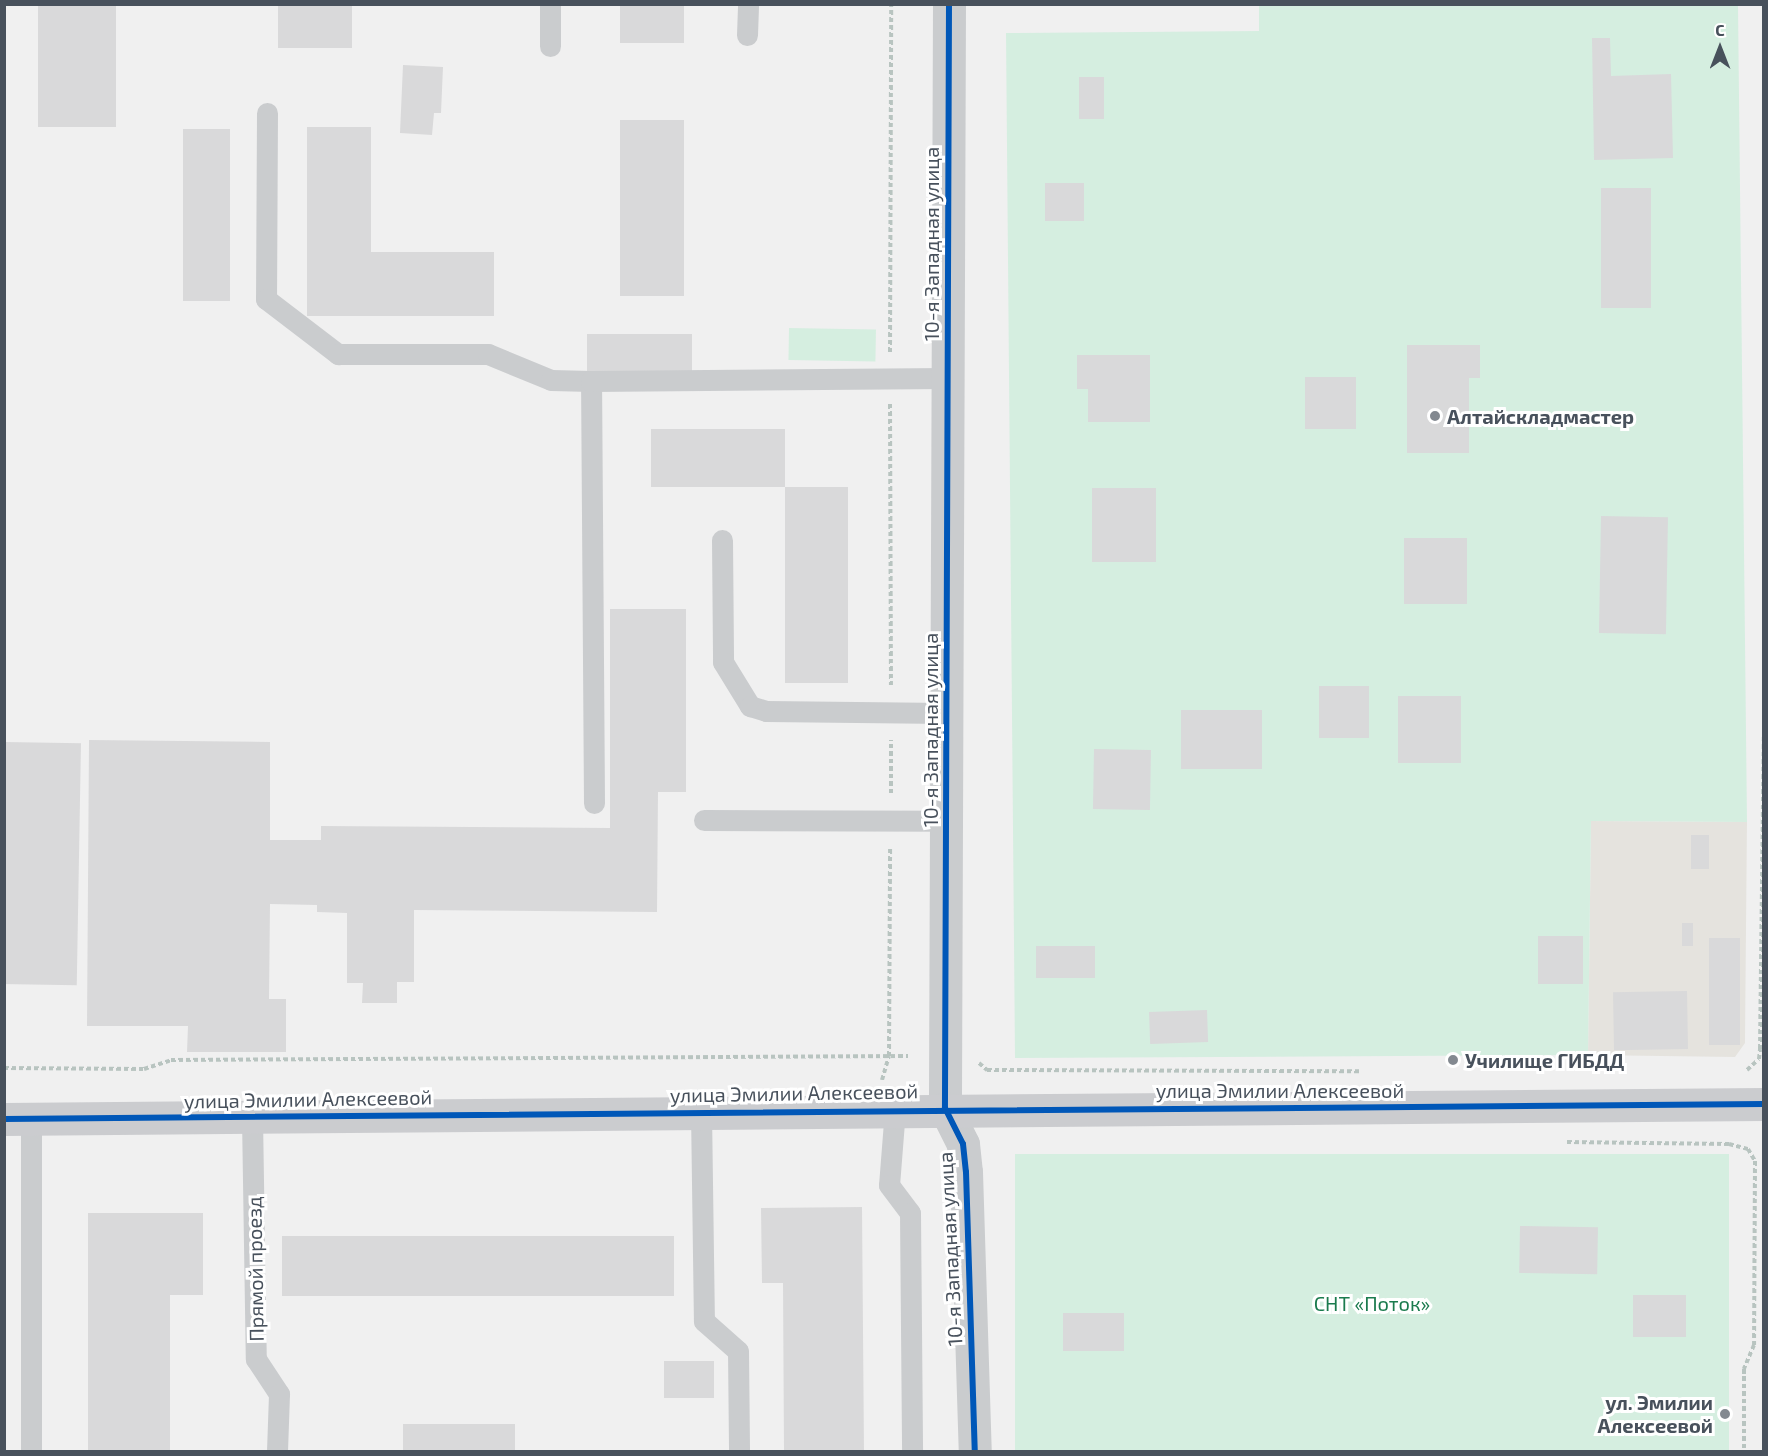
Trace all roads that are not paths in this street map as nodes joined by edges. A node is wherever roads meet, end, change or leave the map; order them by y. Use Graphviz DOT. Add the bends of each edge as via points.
graph roads {
  1 [pos="550,4"];
  2 [pos="748,4"];
  3 [pos="949,4"];
  4 [pos="747,35"];
  5 [pos="549,46"];
  6 [pos="267,113"];
  7 [pos="947,378"];
  8 [pos="591,381"];
  9 [pos="722,540"];
  10 [pos="946,713"];
  11 [pos="594,802"];
  12 [pos="704,820"];
  13 [pos="946,820"];
  14 [pos="888,1096"];
  15 [pos="1764,1104"];
  16 [pos="945,1108"];
  17 [pos="701,1111"];
  18 [pos="252,1117"];
  19 [pos="18,1118"];
  20 [pos="31,1452"];
  21 [pos="277,1452"];
  22 [pos="739,1452"];
  23 [pos="912,1452"];
  24 [pos="975,1452"];
  1 -- 5 [label="lane"];
  2 -- 4 [label="lane"];
  3 -- 7 [label="street, 10-я Западная улица"];
  6 -- 8 [label="lane" via="266,299 338,354 488,354 550,380"];
  7 -- 8 [label="lane"];
  7 -- 10 [label="street, 10-я Западная улица"];
  8 -- 11 [label="lane"];
  9 -- 10 [label="lane" via="723,662 750,706 766,711"];
  10 -- 13 [label="street, 10-я Западная улица"];
  12 -- 13 [label="lane"];
  13 -- 16 [label="street, 10-я Западная улица"];
  14 -- 16 [label="street, улица Эмилии Алексеевой"];
  14 -- 17 [label="street, улица Эмилии Алексеевой"];
  14 -- 23 [label="lane" via="889,1185 910,1213"];
  15 -- 16 [label="street, улица Эмилии Алексеевой"];
  16 -- 24 [label="street, 10-я Западная улица" via="963,1144 966,1173"];
  17 -- 18 [label="street, улица Эмилии Алексеевой"];
  17 -- 22 [label="lane" via="704,1321 738,1351"];
  18 -- 19 [label="street, улица Эмилии Алексеевой"];
  18 -- 21 [label="lane, Прямой проезд" via="256,1359 279,1394"];
  19 -- 20 [label="lane"];
}
